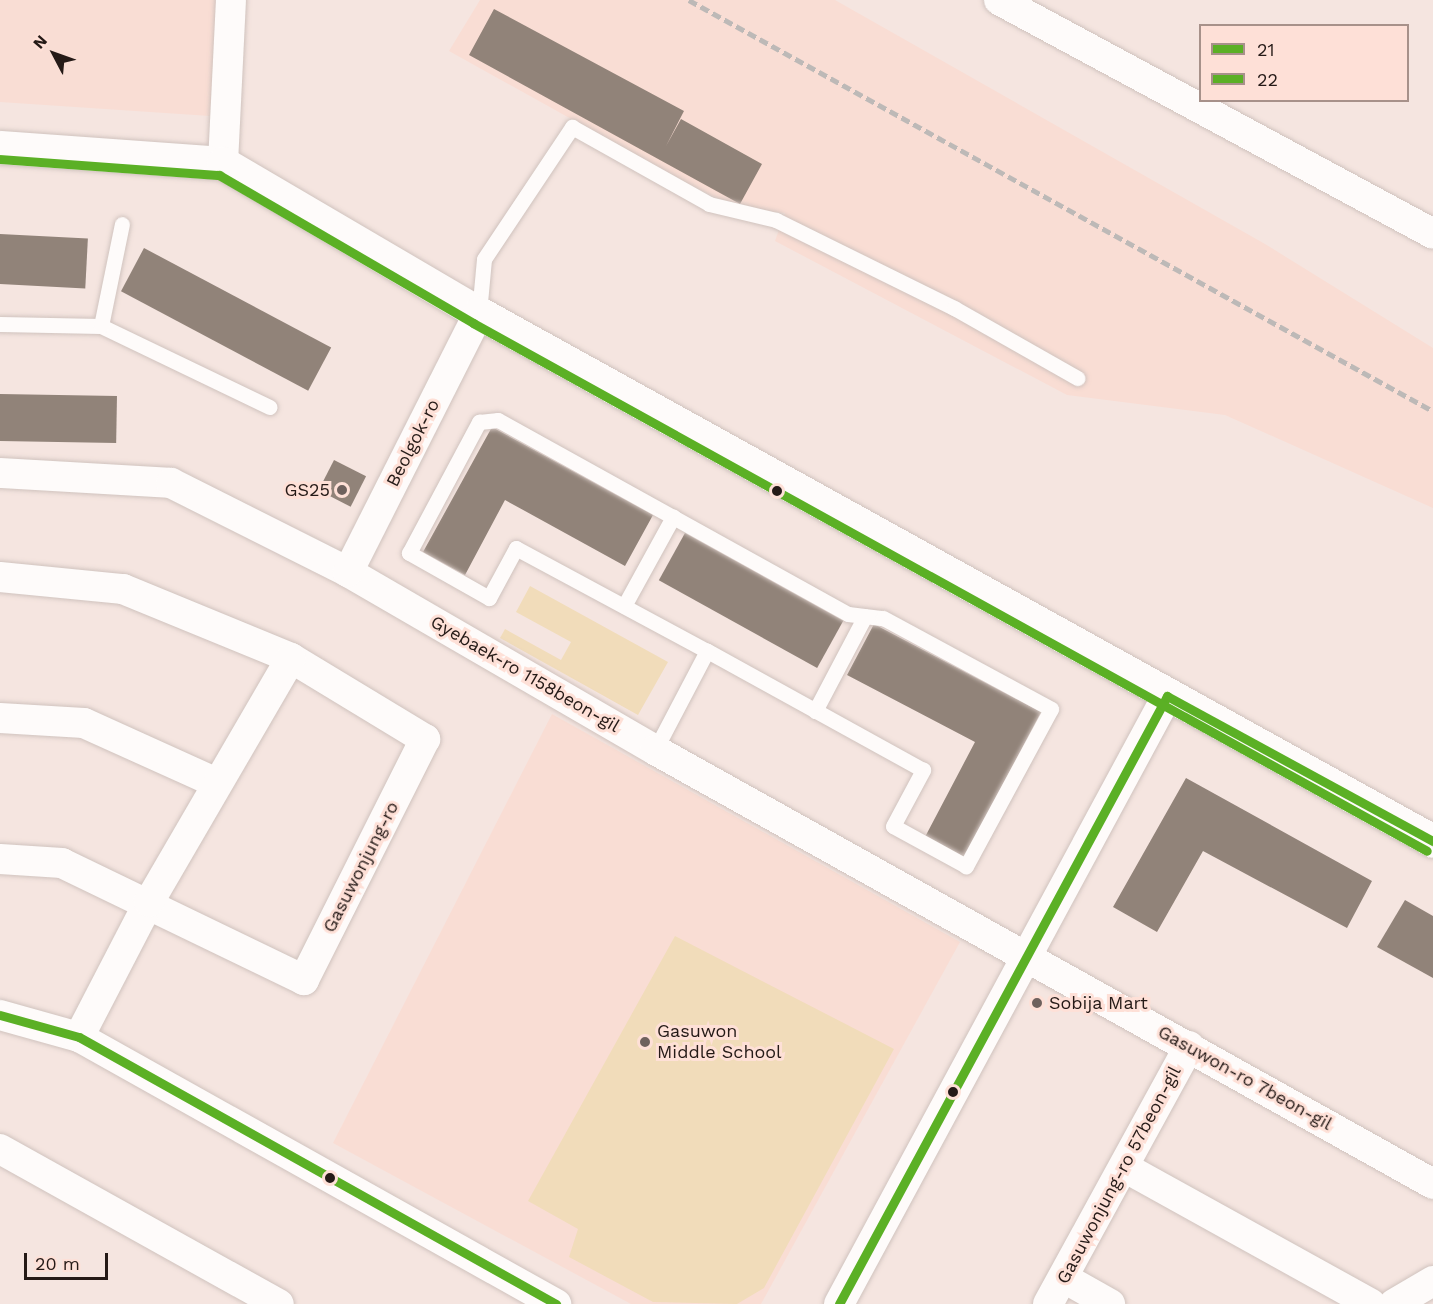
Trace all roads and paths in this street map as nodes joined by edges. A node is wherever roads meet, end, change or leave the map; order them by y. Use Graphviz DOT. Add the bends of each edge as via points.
graph roads {
  1 [pos="231,0"];
  2 [pos="999,0"];
  3 [pos="0,147"];
  4 [pos="223,163"];
  5 [pos="122,224"];
  6 [pos="1433,234"];
  7 [pos="479,313"];
  8 [pos="0,324"];
  9 [pos="101,326"];
  10 [pos="1077,378"];
  11 [pos="269,407"];
  12 [pos="0,473"];
  13 [pos="673,517"];
  14 [pos="348,572"];
  15 [pos="0,577"];
  16 [pos="624,606"];
  17 [pos="865,616"];
  18 [pos="706,651"];
  19 [pos="291,658"];
  20 [pos="1167,696"];
  21 [pos="815,711"];
  22 [pos="0,718"];
  23 [pos="655,750"];
  24 [pos="217,783"];
  25 [pos="1433,841"];
  26 [pos="0,859"];
  27 [pos="149,902"];
  28 [pos="1024,956"];
  29 [pos="0,1015"];
  30 [pos="79,1037"];
  31 [pos="1189,1046"];
  32 [pos="0,1149"];
  33 [pos="1124,1167"];
  34 [pos="1433,1184"];
  35 [pos="1064,1278"];
  36 [pos="1433,1281"];
  37 [pos="516,1294"];
  38 [pos="279,1304"];
  39 [pos="556,1304"];
  40 [pos="838,1304"];
  41 [pos="1048,1304"];
  42 [pos="1110,1304"];
  43 [pos="1371,1304"];
  44 [pos="1394,1304"];
  1 -- 4 [label="street"];
  2 -- 6 [label="street"];
  3 -- 4 [label="street"];
  4 -- 7 [label="street"];
  5 -- 9 [label="lane"];
  7 -- 10 [label="lane" via="484,259 572,127 709,204 776,220 954,308"];
  7 -- 14 [label="street, Beolgok-ro"];
  7 -- 20 [label="street"];
  8 -- 9 [label="lane"];
  9 -- 11 [label="lane"];
  12 -- 14 [label="street, Gyebaek-ro 1158beon-gil" via="171,483"];
  13 -- 16 [label="lane"];
  13 -- 16 [label="lane" via="498,420 479,422 409,554 489,598 516,548"];
  13 -- 17 [label="lane" via="848,614"];
  14 -- 23 [label="street, Gyebaek-ro 1158beon-gil"];
  15 -- 19 [label="street, Gasuwonjung-ro" via="123,589"];
  16 -- 18 [label="lane"];
  17 -- 21 [label="lane"];
  17 -- 21 [label="lane" via="883,618 1051,709 966,866 893,826 923,770"];
  18 -- 21 [label="lane"];
  18 -- 23 [label="lane"];
  19 -- 24 [label="street"];
  19 -- 27 [label="street, Gasuwonjung-ro" via="425,739 304,980"];
  20 -- 25 [label="street"];
  20 -- 28 [label="street"];
  22 -- 24 [label="street" via="84,723"];
  23 -- 28 [label="street, Gyebaek-ro 1158beon-gil"];
  24 -- 27 [label="street"];
  26 -- 27 [label="street" via="62,863"];
  27 -- 30 [label="street"];
  28 -- 31 [label="street, Gasuwon-ro 7beon-gil"];
  28 -- 40 [label="street"];
  29 -- 30 [label="street"];
  30 -- 37 [label="street"];
  31 -- 33 [label="street, Gasuwonjung-ro 57beon-gil"];
  31 -- 34 [label="street, Gasuwon-ro 7beon-gil"];
  32 -- 38 [label="street"];
  33 -- 35 [label="street, Gasuwonjung-ro 57beon-gil"];
  33 -- 43 [label="street"];
  35 -- 41 [label="street, Gasuwonjung-ro 57beon-gil"];
  35 -- 42 [label="street"];
  36 -- 44 [label="street"];
  37 -- 39 [label="street"];
}
